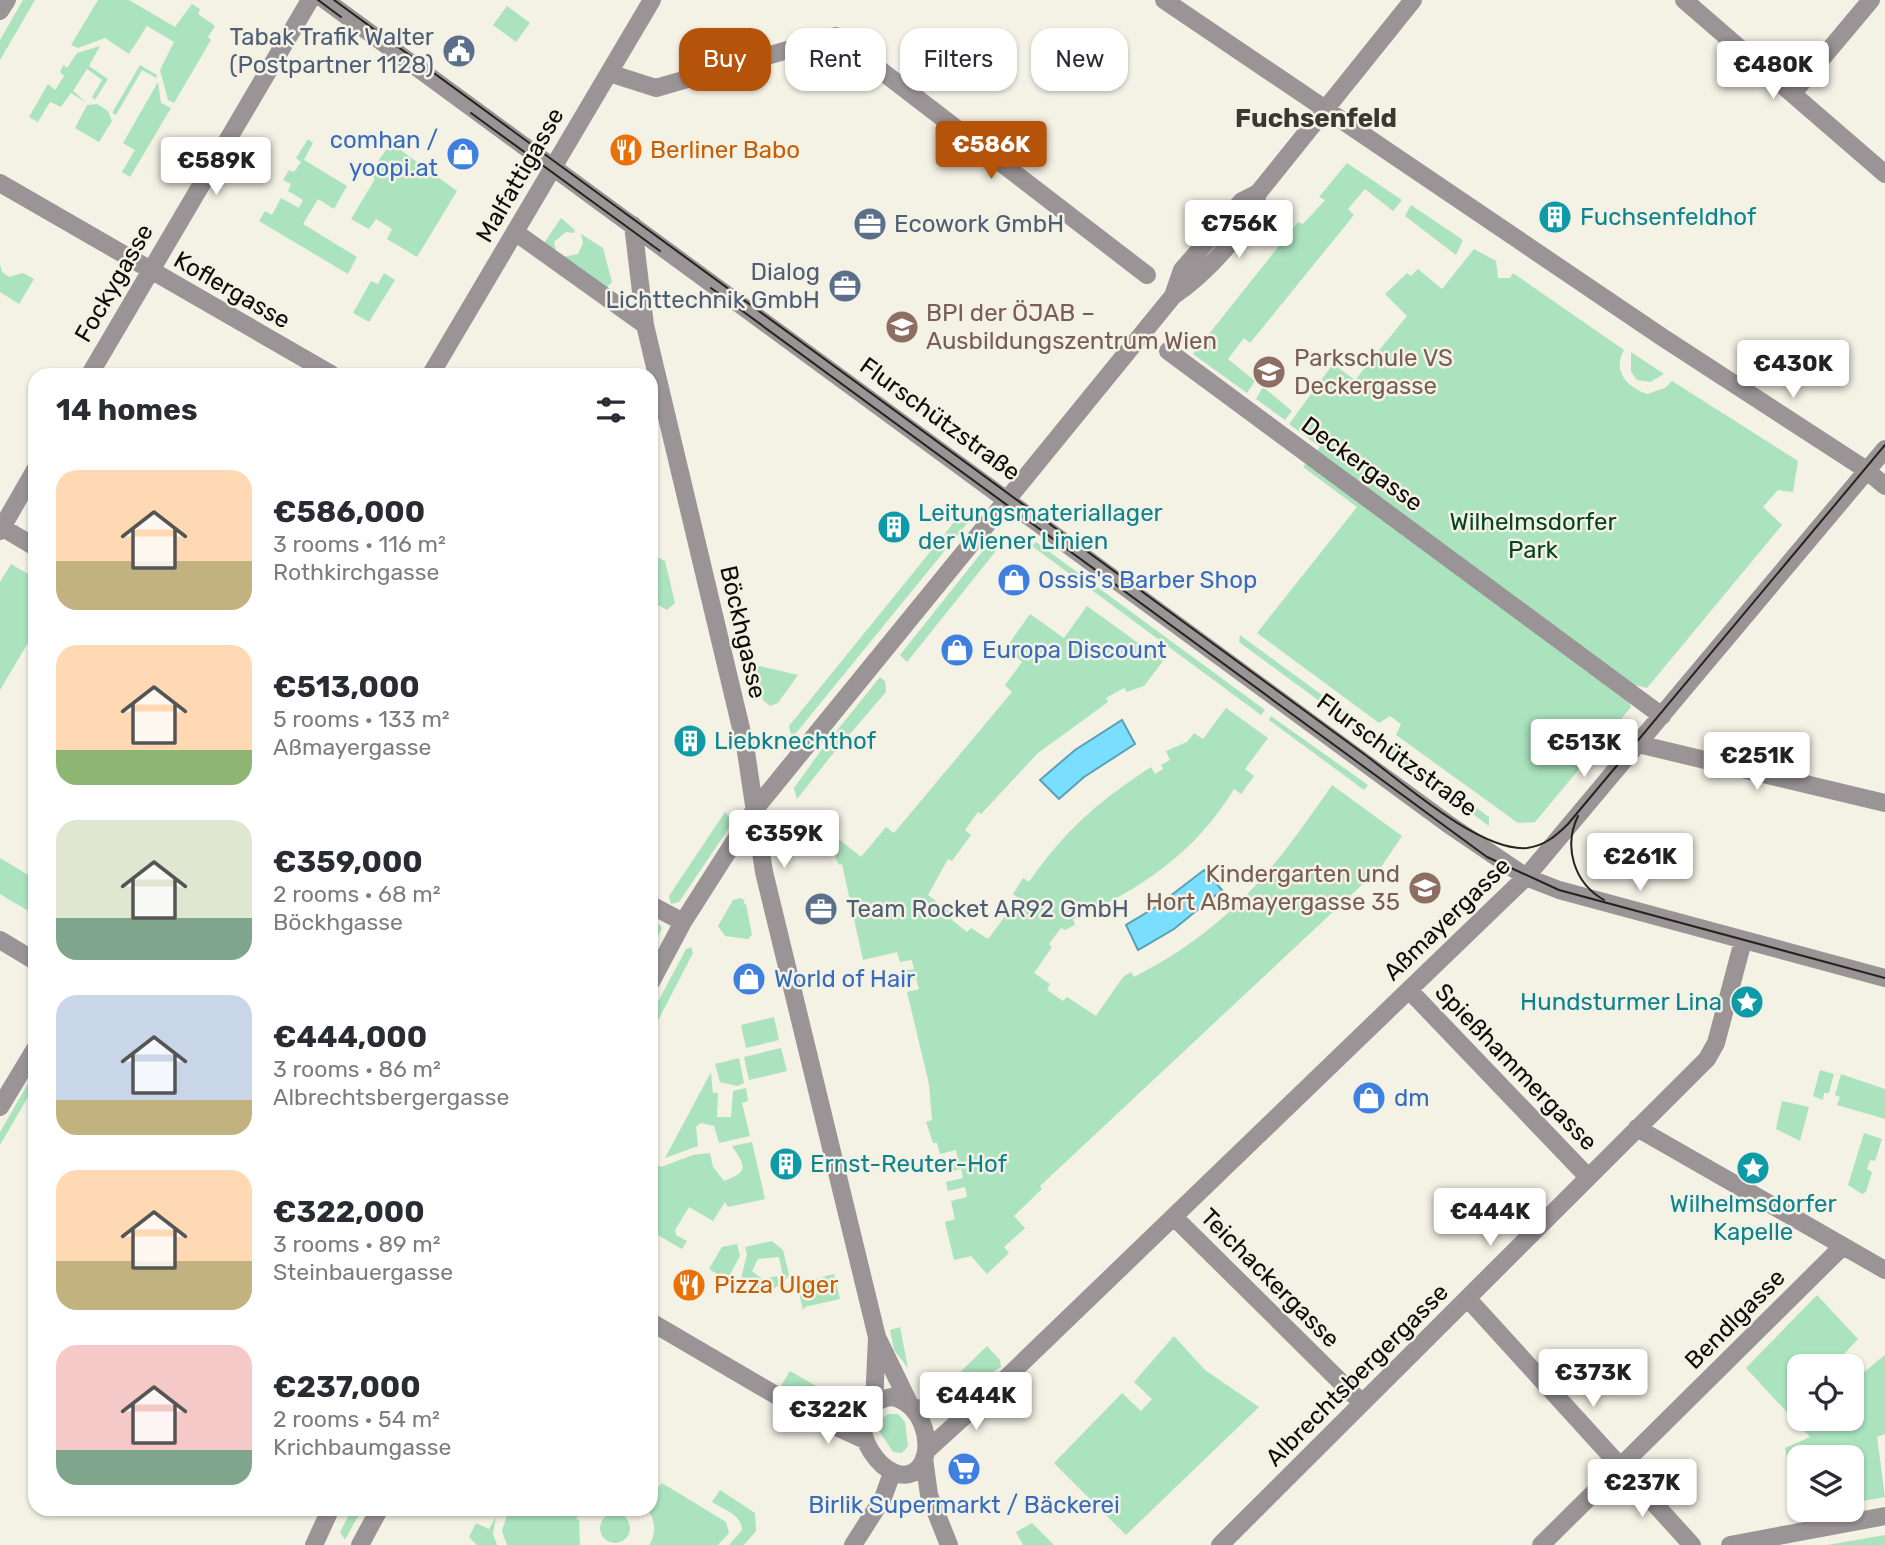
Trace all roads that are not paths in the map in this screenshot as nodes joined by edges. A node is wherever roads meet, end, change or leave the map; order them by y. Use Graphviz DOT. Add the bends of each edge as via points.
graph roads {
  1 [pos="6,0"];
  2 [pos="310,0"];
  3 [pos="325,0"];
  4 [pos="652,0"];
  5 [pos="1413,0"];
  6 [pos="1684,0"];
  7 [pos="1871,0"];
  8 [pos="1167,2"];
  9 [pos="0,11"];
  10 [pos="609,73"];
  11 [pos="1793,93"];
  12 [pos="1324,109"];
  13 [pos="553,166"];
  14 [pos="1885,174"];
  15 [pos="0,183"];
  16 [pos="633,225"];
  17 [pos="515,232"];
  18 [pos="149,271"];
  19 [pos="1147,275"];
  20 [pos="645,324"];
  21 [pos="1168,351"];
  22 [pos="93,368"];
  23 [pos="320,368"];
  24 [pos="435,368"];
  25 [pos="655,368"];
  26 [pos="658,379"];
  27 [pos="1885,449"];
  28 [pos="1867,471"];
  29 [pos="28,482"];
  30 [pos="1885,486"];
  31 [pos="1009,500"];
  32 [pos="1,528"];
  33 [pos="28,543"];
  34 [pos="1662,716"];
  35 [pos="1638,744"];
  36 [pos="1885,803"];
  37 [pos="755,809"];
  38 [pos="1527,877"];
  39 [pos="658,909"];
  40 [pos="683,922"];
  41 [pos="0,940"];
  42 [pos="1743,941"];
  43 [pos="28,957"];
  44 [pos="658,969"];
  45 [pos="1885,978"];
  46 [pos="1409,990"];
  47 [pos="28,1061"];
  48 [pos="0,1107"];
  49 [pos="1637,1128"];
  50 [pos="1588,1177"];
  51 [pos="1174,1217"];
  52 [pos="1843,1246"];
  53 [pos="1885,1270"];
  54 [pos="1468,1299"];
  55 [pos="658,1326"];
  56 [pos="877,1336"];
  57 [pos="1000,1384"];
  58 [pos="1362,1403"];
  59 [pos="913,1406"];
  60 [pos="870,1407"];
  61 [pos="808,1414"];
  62 [pos="865,1440"];
  63 [pos="925,1455"];
  64 [pos="1620,1467"];
  65 [pos="898,1474"];
  66 [pos="327,1516"];
  67 [pos="376,1516"];
  68 [pos="1885,1516"];
  69 [pos="935,1517"];
  70 [pos="314,1545"];
  71 [pos="360,1545"];
  72 [pos="853,1545"];
  73 [pos="949,1545"];
  74 [pos="1220,1545"];
  75 [pos="1541,1545"];
  76 [pos="1692,1545"];
  77 [pos="1730,1545"];
  1 -- 9 [label="street"];
  2 -- 18 [label="street, Fockygasse"];
  3 -- 13 [label="street, Flurschützstraße"];
  4 -- 10 [label="street, Malfattigasse"];
  5 -- 12 [label="street"];
  6 -- 11 [label="street"];
  7 -- 11 [label="street"];
  8 -- 12 [label="street"];
  10 -- 13 [label="street, Malfattigasse"];
  10 -- 19 [label="street" via="656,88 836,36"];
  11 -- 14 [label="street"];
  12 -- 28 [label="street"];
  12 -- 31 [label="street" via="1258,193 1242,201 1182,270 1173,296"];
  13 -- 16 [label="street, Flurschützstraße"];
  13 -- 17 [label="street, Malfattigasse"];
  15 -- 18 [label="street, Koflergasse"];
  16 -- 20 [label="street, Böckhgasse"];
  16 -- 31 [label="street, Flurschützstraße"];
  17 -- 20 [label="street"];
  17 -- 24 [label="street, Malfattigasse"];
  18 -- 22 [label="street, Fockygasse"];
  18 -- 23 [label="street, Koflergasse"];
  20 -- 25 [label="street, Böckhgasse"];
  21 -- 34 [label="street, Deckergasse"];
  26 -- 37 [label="street, Böckhgasse" via="745,745"];
  27 -- 28 [label="street, Aßmayergasse"];
  28 -- 30 [label="street"];
  28 -- 34 [label="street, Aßmayergasse"];
  29 -- 32 [label="street"];
  31 -- 37 [label="street"];
  31 -- 38 [label="street, Flurschützstraße" via="1448,824"];
  32 -- 33 [label="street"];
  34 -- 35 [label="street, Aßmayergasse"];
  35 -- 36 [label="street"];
  35 -- 38 [label="street, Aßmayergasse"];
  37 -- 40 [label="street"];
  37 -- 56 [label="street, Böckhgasse" via="764,872"];
  38 -- 42 [label="street, Flurschützstraße"];
  38 -- 46 [label="street, Aßmayergasse"];
  39 -- 40 [label="street"];
  40 -- 44 [label="street"];
  41 -- 43 [label="street"];
  42 -- 45 [label="street, Flurschützstraße"];
  42 -- 49 [label="street, Albrechtsbergergasse" via="1716,1043 1706,1059"];
  46 -- 50 [label="street, Spießhammergasse"];
  46 -- 51 [label="street, Aßmayergasse"];
  47 -- 48 [label="street"];
  49 -- 50 [label="street, Albrechtsbergergasse"];
  49 -- 52 [label="street"];
  50 -- 54 [label="street, Albrechtsbergergasse"];
  51 -- 57 [label="street, Aßmayergasse"];
  51 -- 58 [label="street, Teichackergasse"];
  52 -- 53 [label="street"];
  52 -- 64 [label="street, Bendlgasse"];
  54 -- 58 [label="street, Albrechtsbergergasse"];
  54 -- 64 [label="street"];
  55 -- 61 [label="street"];
  56 -- 59 [label="street, Böckhgasse"];
  56 -- 60 [label="street, Böckhgasse"];
  57 -- 59 [label="street, Aßmayergasse" via="968,1398"];
  57 -- 63 [label="street, Aßmayergasse"];
  58 -- 74 [label="street, Albrechtsbergergasse"];
  59 -- 60 [label="street" via="891,1397"];
  59 -- 63 [label="street" via="921,1418"];
  60 -- 61 [label="street"];
  60 -- 62 [label="street" via="863,1419"];
  61 -- 62 [label="street"];
  62 -- 65 [label="street" via="882,1466"];
  63 -- 65 [label="street" via="918,1469"];
  63 -- 69 [label="street"];
  64 -- 75 [label="street, Bendlgasse"];
  64 -- 76 [label="street"];
  65 -- 69 [label="street"];
  65 -- 72 [label="street"];
  66 -- 70 [label="street"];
  67 -- 71 [label="street"];
  68 -- 77 [label="street"];
  69 -- 73 [label="street"];
}
